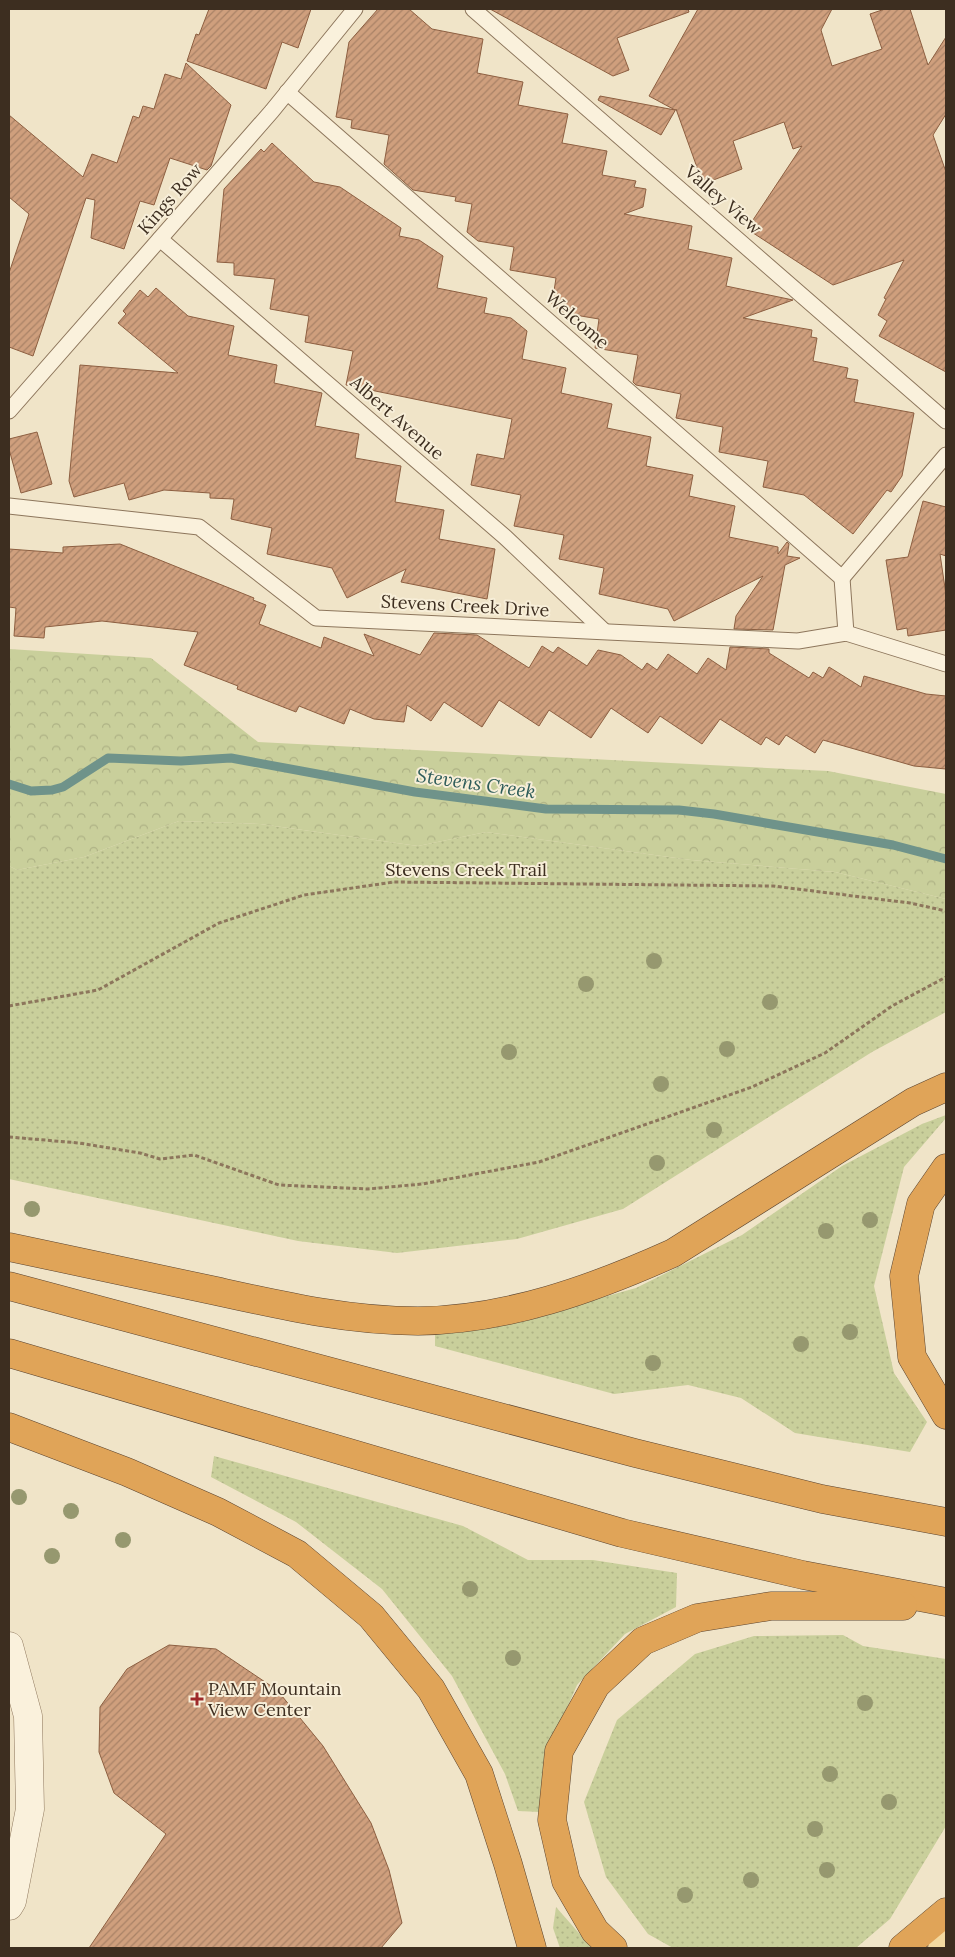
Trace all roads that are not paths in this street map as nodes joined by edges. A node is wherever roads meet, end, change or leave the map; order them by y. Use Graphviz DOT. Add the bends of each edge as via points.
graph roads {
  1 [pos="355,9"];
  2 [pos="473,9"];
  3 [pos="287,92"];
  4 [pos="160,239"];
  5 [pos="9,411"];
  6 [pos="946,421"];
  7 [pos="946,456"];
  8 [pos="9,506"];
  9 [pos="842,578"];
  10 [pos="604,631"];
  11 [pos="846,633"];
  12 [pos="946,664"];
  13 [pos="946,1088"];
  14 [pos="946,1168"];
  15 [pos="9,1247"];
  16 [pos="9,1286"];
  17 [pos="9,1353"];
  18 [pos="946,1415"];
  19 [pos="9,1428"];
  20 [pos="946,1522"];
  21 [pos="946,1604"];
  22 [pos="9,1646"];
  23 [pos="9,1906"];
  24 [pos="946,1912"];
  25 [pos="946,1942"];
  26 [pos="532,1948"];
  27 [pos="613,1948"];
  28 [pos="903,1948"];
  29 [pos="942,1948"];
  1 -- 3 [label="lane, Kings Row"];
  2 -- 6 [label="lane, Valley View"];
  3 -- 4 [label="lane, Kings Row"];
  3 -- 9 [label="lane, Welcome"];
  4 -- 5 [label="lane, Kings Row"];
  4 -- 10 [label="lane, Albert Avenue" via="505,537"];
  7 -- 9 [label="lane"];
  8 -- 10 [label="lane, Stevens Creek Drive" via="199,527 316,618"];
  9 -- 11 [label="lane"];
  10 -- 11 [label="lane, Stevens Creek Drive" via="798,641"];
  11 -- 12 [label="lane, Stevens Creek Drive"];
  13 -- 15 [label="highway" via="913,1102 673,1253 558,1299 482,1315 419,1320 346,1318"];
  14 -- 18 [label="highway" via="921,1204 904,1276 912,1357"];
  16 -- 20 [label="highway" via="635,1453 822,1499"];
  17 -- 21 [label="highway" via="622,1533"];
  19 -- 26 [label="highway" via="127,1472 218,1512 297,1554 371,1616 431,1689 479,1774"];
  21 -- 27 [label="highway" via="771,1606 697,1618 643,1641 596,1685 559,1751 552,1820 566,1881 595,1931"];
  22 -- 23 [label="street" via="28,1716 30,1809"];
  24 -- 28 [label="highway"];
  25 -- 29 [label="main road"];
}
